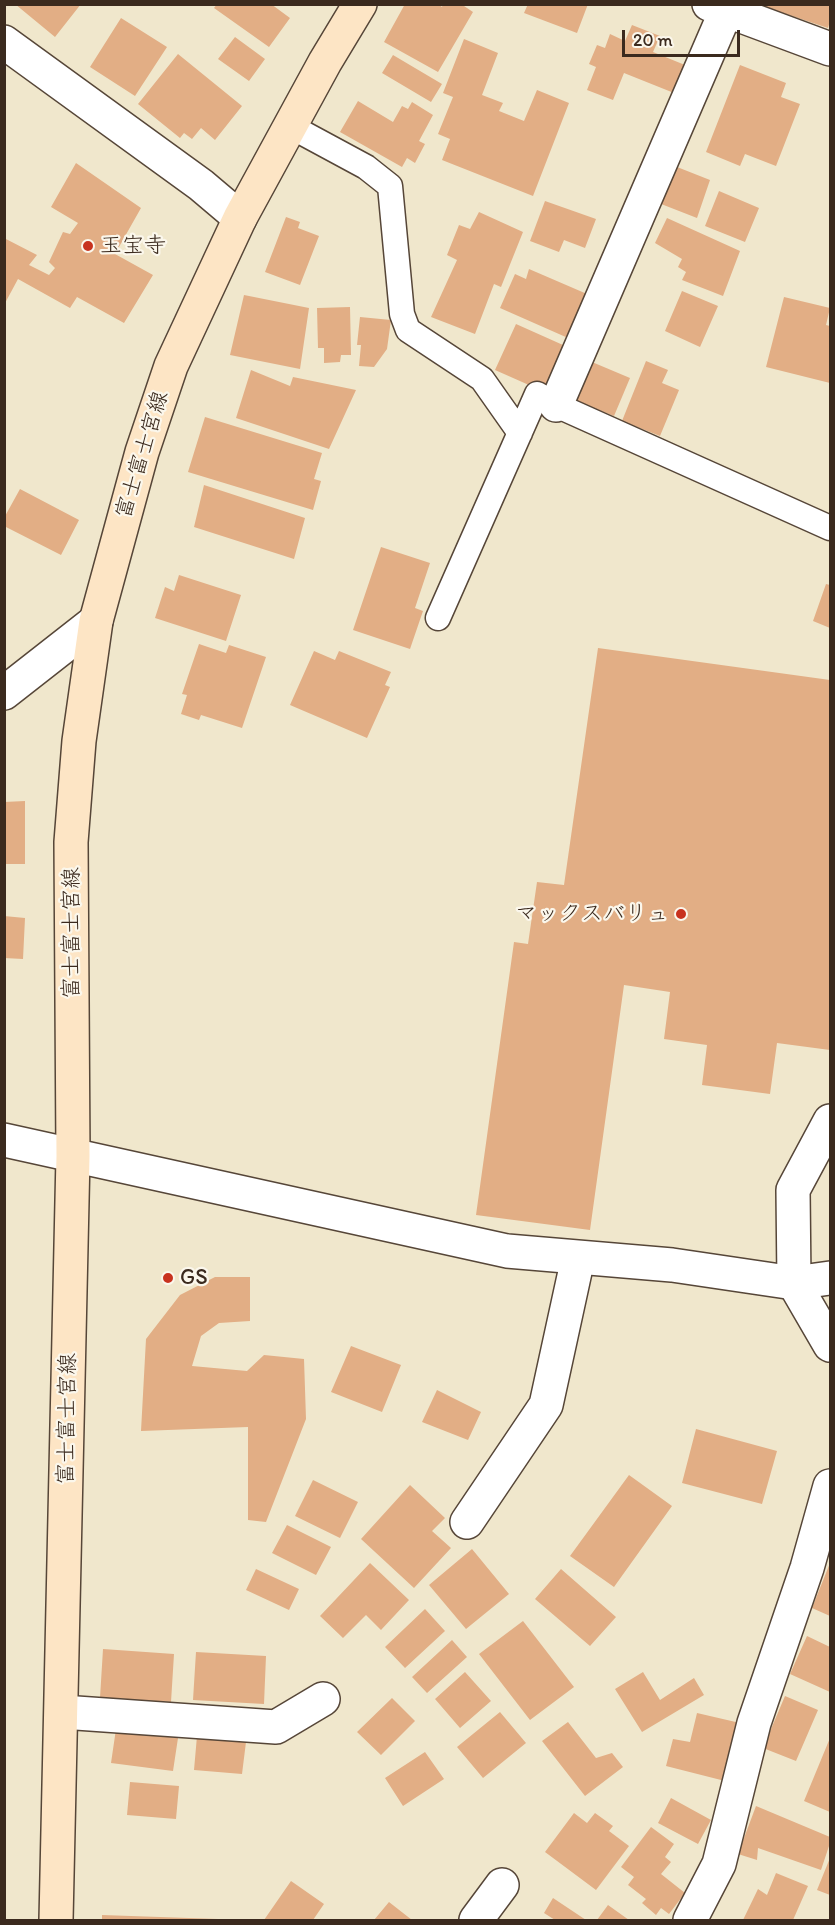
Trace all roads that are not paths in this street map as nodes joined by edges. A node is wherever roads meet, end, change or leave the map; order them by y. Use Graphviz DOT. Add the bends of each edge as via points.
graph roads {
  1 [pos="360,4"];
  2 [pos="718,8"];
  3 [pos="4,42"];
  4 [pos="831,49"];
  5 [pos="290,126"];
  6 [pos="240,218"];
  7 [pos="556,405"];
  8 [pos="520,433"];
  9 [pos="831,528"];
  10 [pos="438,618"];
  11 [pos="96,621"];
  12 [pos="4,693"];
  13 [pos="831,1121"];
  14 [pos="4,1140"];
  15 [pos="73,1156"];
  16 [pos="578,1258"];
  17 [pos="831,1278"];
  18 [pos="794,1283"];
  19 [pos="831,1345"];
  20 [pos="831,1486"];
  21 [pos="467,1522"];
  22 [pos="323,1699"];
  23 [pos="62,1712"];
  24 [pos="502,1885"];
  25 [pos="56,1920"];
  26 [pos="476,1920"];
  27 [pos="690,1920"];
  1 -- 5 [label="main road, 富士富士宮線"];
  2 -- 4 [label="street"];
  2 -- 7 [label="street"];
  3 -- 6 [label="street" via="201,185"];
  5 -- 6 [label="main road, 富士富士宮線"];
  5 -- 8 [label="lane" via="366,167 390,186 402,314 408,330 482,380"];
  6 -- 11 [label="main road, 富士富士宮線" via="171,366 142,452"];
  7 -- 8 [label="lane" via="537,394"];
  7 -- 9 [label="lane"];
  8 -- 10 [label="lane"];
  11 -- 12 [label="street"];
  11 -- 15 [label="main road, 富士富士宮線" via="79,741 71,842"];
  13 -- 18 [label="street" via="793,1190"];
  14 -- 15 [label="street"];
  15 -- 16 [label="street" via="507,1251"];
  15 -- 23 [label="main road, 富士富士宮線"];
  16 -- 18 [label="street" via="672,1265"];
  16 -- 21 [label="street" via="546,1405"];
  17 -- 18 [label="street"];
  18 -- 19 [label="street"];
  20 -- 27 [label="street" via="754,1723 719,1864"];
  22 -- 23 [label="street" via="276,1727"];
  23 -- 25 [label="main road, 富士富士宮線"];
  24 -- 26 [label="street"];
}
